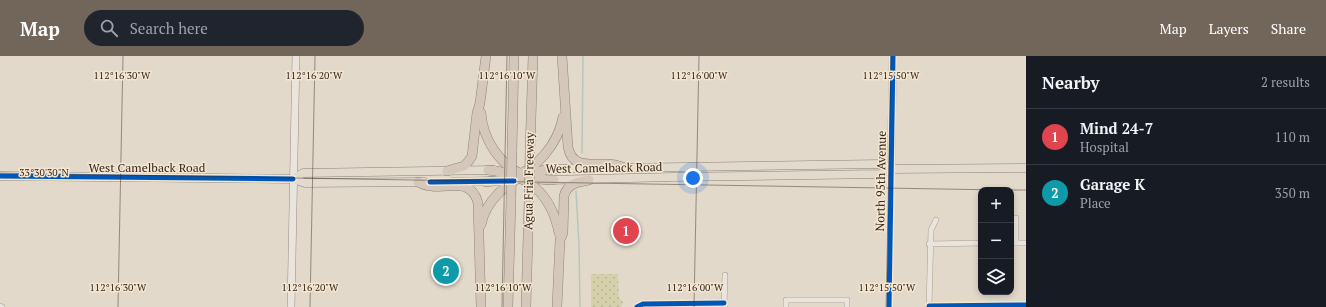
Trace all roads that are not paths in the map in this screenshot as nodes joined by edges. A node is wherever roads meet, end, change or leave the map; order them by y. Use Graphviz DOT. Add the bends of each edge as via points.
graph roads {
  1 [pos="296,56"];
  2 [pos="486,56"];
  3 [pos="514,56"];
  4 [pos="533,56"];
  5 [pos="562,56"];
  6 [pos="893,56"];
  7 [pos="564,101"];
  8 [pos="480,103"];
  9 [pos="739,166"];
  10 [pos="626,168"];
  11 [pos="1026,168"];
  12 [pos="554,169"];
  13 [pos="488,170"];
  14 [pos="891,170"];
  15 [pos="448,171"];
  16 [pos="520,175"];
  17 [pos="0,176"];
  18 [pos="786,176"];
  19 [pos="663,177"];
  20 [pos="293,179"];
  21 [pos="554,180"];
  22 [pos="589,180"];
  23 [pos="418,182"];
  24 [pos="486,182"];
  25 [pos="1016,218"];
  26 [pos="936,220"];
  27 [pos="479,234"];
  28 [pos="560,240"];
  29 [pos="978,243"];
  30 [pos="1014,243"];
  31 [pos="1026,243"];
  32 [pos="930,244"];
  33 [pos="725,275"];
  34 [pos="663,305"];
  35 [pos="724,305"];
  36 [pos="1026,305"];
  37 [pos="291,307"];
  38 [pos="481,307"];
  39 [pos="508,307"];
  40 [pos="526,307"];
  41 [pos="557,307"];
  42 [pos="637,307"];
  43 [pos="786,307"];
  44 [pos="847,307"];
  45 [pos="889,307"];
  46 [pos="929,307"];
  1 -- 20 [label="main road"];
  2 -- 8 [label="highway"];
  3 -- 39 [label="highway, Agua Fria Freeway, bridge"];
  4 -- 40 [label="highway, Agua Fria Freeway, bridge"];
  5 -- 7 [label="highway"];
  6 -- 14 [label="main road, North 95th Avenue"];
  7 -- 10 [label="highway" via="571,157 583,164 609,164"];
  7 -- 16 [label="highway" via="561,128 555,140 542,157"];
  8 -- 15 [label="highway" via="472,156 464,166"];
  8 -- 16 [label="highway" via="482,126 488,142"];
  9 -- 10 [label="main road, West Camelback Road"];
  9 -- 14 [label="main road, West Camelback Road" via="880,164"];
  9 -- 18 [label="main road" via="745,172 772,172"];
  9 -- 19 [label="main road" via="727,172 683,173"];
  10 -- 12 [label="main road, West Camelback Road"];
  11 -- 14 [label="main road, West Camelback Road"];
  12 -- 16 [label="highway"];
  13 -- 15 [label="main road, West Camelback Road"];
  13 -- 16 [label="highway"];
  14 -- 18 [label="main road, West Camelback Road" via="880,174"];
  14 -- 45 [label="street, North 95th Avenue"];
  15 -- 20 [label="main road, West Camelback Road" via="304,173"];
  16 -- 21 [label="highway"];
  16 -- 24 [label="highway"];
  16 -- 27 [label="highway" via="501,191 486,211"];
  16 -- 28 [label="highway" via="549,204 557,221"];
  17 -- 20 [label="main road, West Camelback Road"];
  18 -- 19 [label="main road, West Camelback Road"];
  19 -- 22 [label="main road, West Camelback Road"];
  20 -- 23 [label="main road, West Camelback Road" via="305,183"];
  20 -- 37 [label="main road"];
  21 -- 22 [label="main road, West Camelback Road"];
  22 -- 28 [label="highway" via="575,183 565,191 563,233"];
  23 -- 24 [label="main road, West Camelback Road"];
  23 -- 27 [label="highway" via="431,186 458,186 475,194 478,203"];
  25 -- 30 [label="street"];
  26 -- 32 [label="street" via="931,230"];
  27 -- 38 [label="highway"];
  28 -- 41 [label="highway"];
  29 -- 32 [label="street"];
  30 -- 31 [label="street"];
  32 -- 46 [label="street"];
  33 -- 35 [label="street"];
  34 -- 35 [label="street"];
  34 -- 42 [label="street" via="643,304"];
  36 -- 46 [label="street"];
  43 -- 44 [label="street" via="786,300 847,300"];
}
